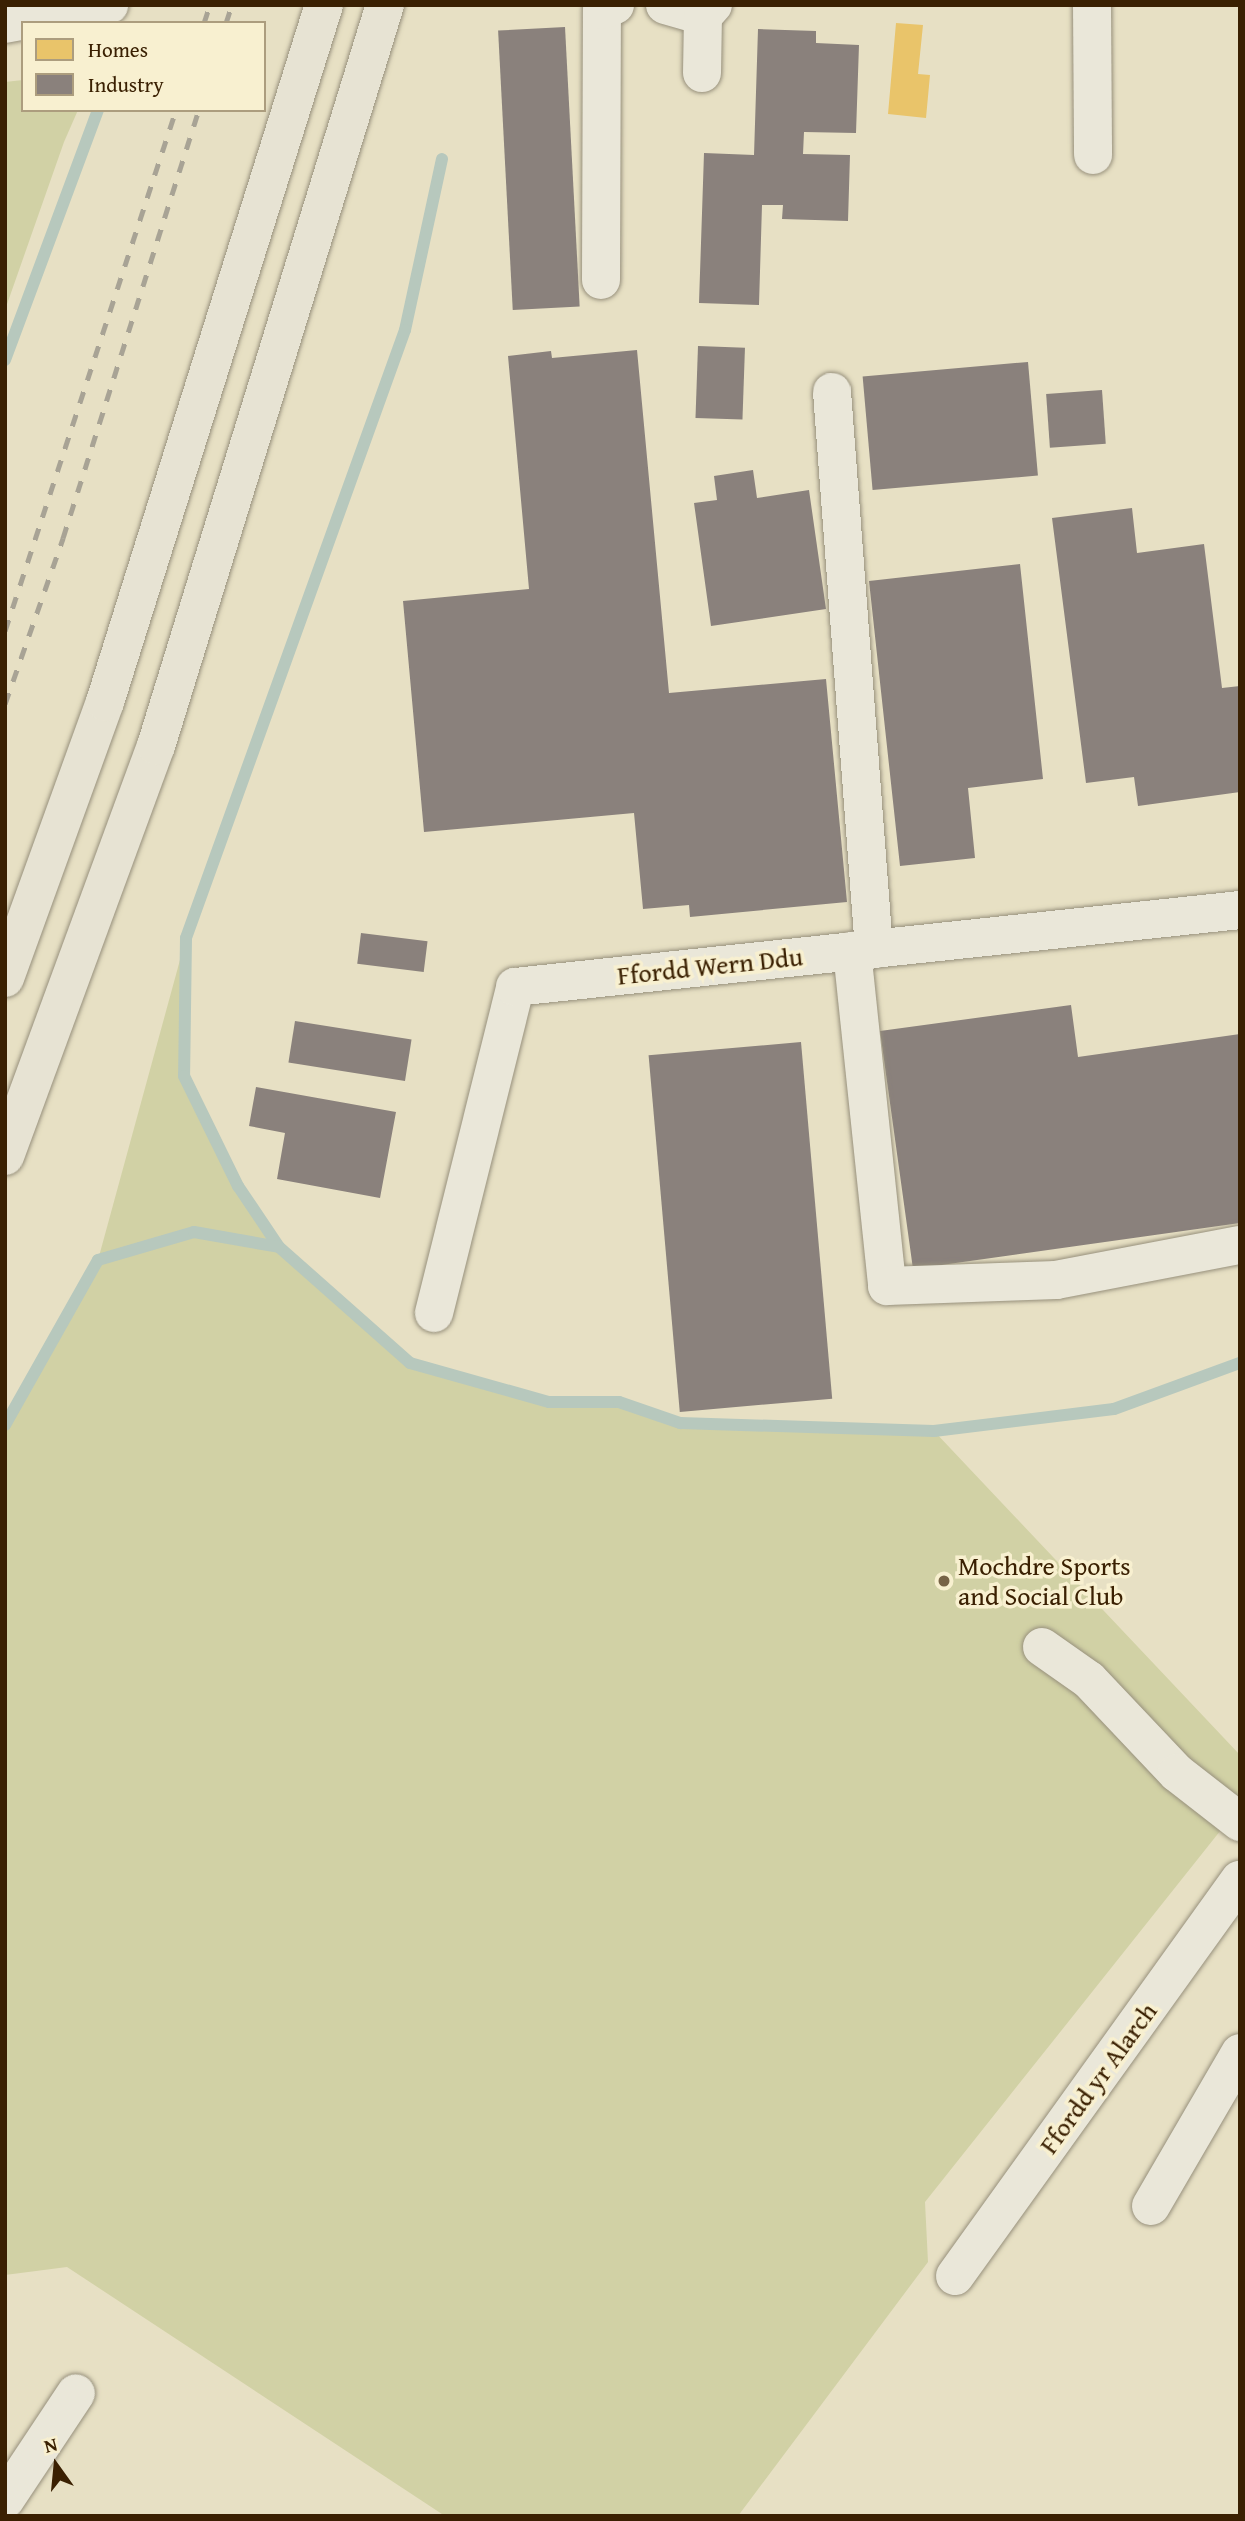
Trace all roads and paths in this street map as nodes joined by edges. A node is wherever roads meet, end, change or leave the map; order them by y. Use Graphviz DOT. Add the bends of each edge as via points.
graph roads {
  1 [pos="109,5"];
  2 [pos="324,5"];
  3 [pos="385,5"];
  4 [pos="615,5"];
  5 [pos="665,5"];
  6 [pos="1092,5"];
  7 [pos="708,11"];
  8 [pos="22,21"];
  9 [pos="702,73"];
  10 [pos="1093,155"];
  11 [pos="601,280"];
  12 [pos="832,392"];
  13 [pos="1238,919"];
  14 [pos="863,950"];
  15 [pos="5,978"];
  16 [pos="5,1156"];
  17 [pos="1240,1245"];
  18 [pos="434,1313"];
  19 [pos="1042,1647"];
  20 [pos="1240,1822"];
  21 [pos="1240,1881"];
  22 [pos="1240,2053"];
  23 [pos="1151,2206"];
  24 [pos="955,2276"];
  25 [pos="76,2393"];
  26 [pos="5,2500"];
  1 -- 8 [label="street"];
  2 -- 15 [label="highway" via="105,702"];
  3 -- 16 [label="highway" via="156,746"];
  4 -- 11 [label="street" via="602,10"];
  5 -- 7 [label="street"];
  6 -- 10 [label="street"];
  7 -- 9 [label="street"];
  12 -- 14 [label="street"];
  13 -- 14 [label="street, Ffordd Wern Ddu"];
  14 -- 17 [label="street" via="887,1286 1056,1280"];
  14 -- 18 [label="street, Ffordd Wern Ddu" via="515,986"];
  19 -- 20 [label="street" via="1089,1680 1177,1773"];
  21 -- 24 [label="street, Ffordd yr Alarch"];
  22 -- 23 [label="street"];
  25 -- 26 [label="street"];
}
